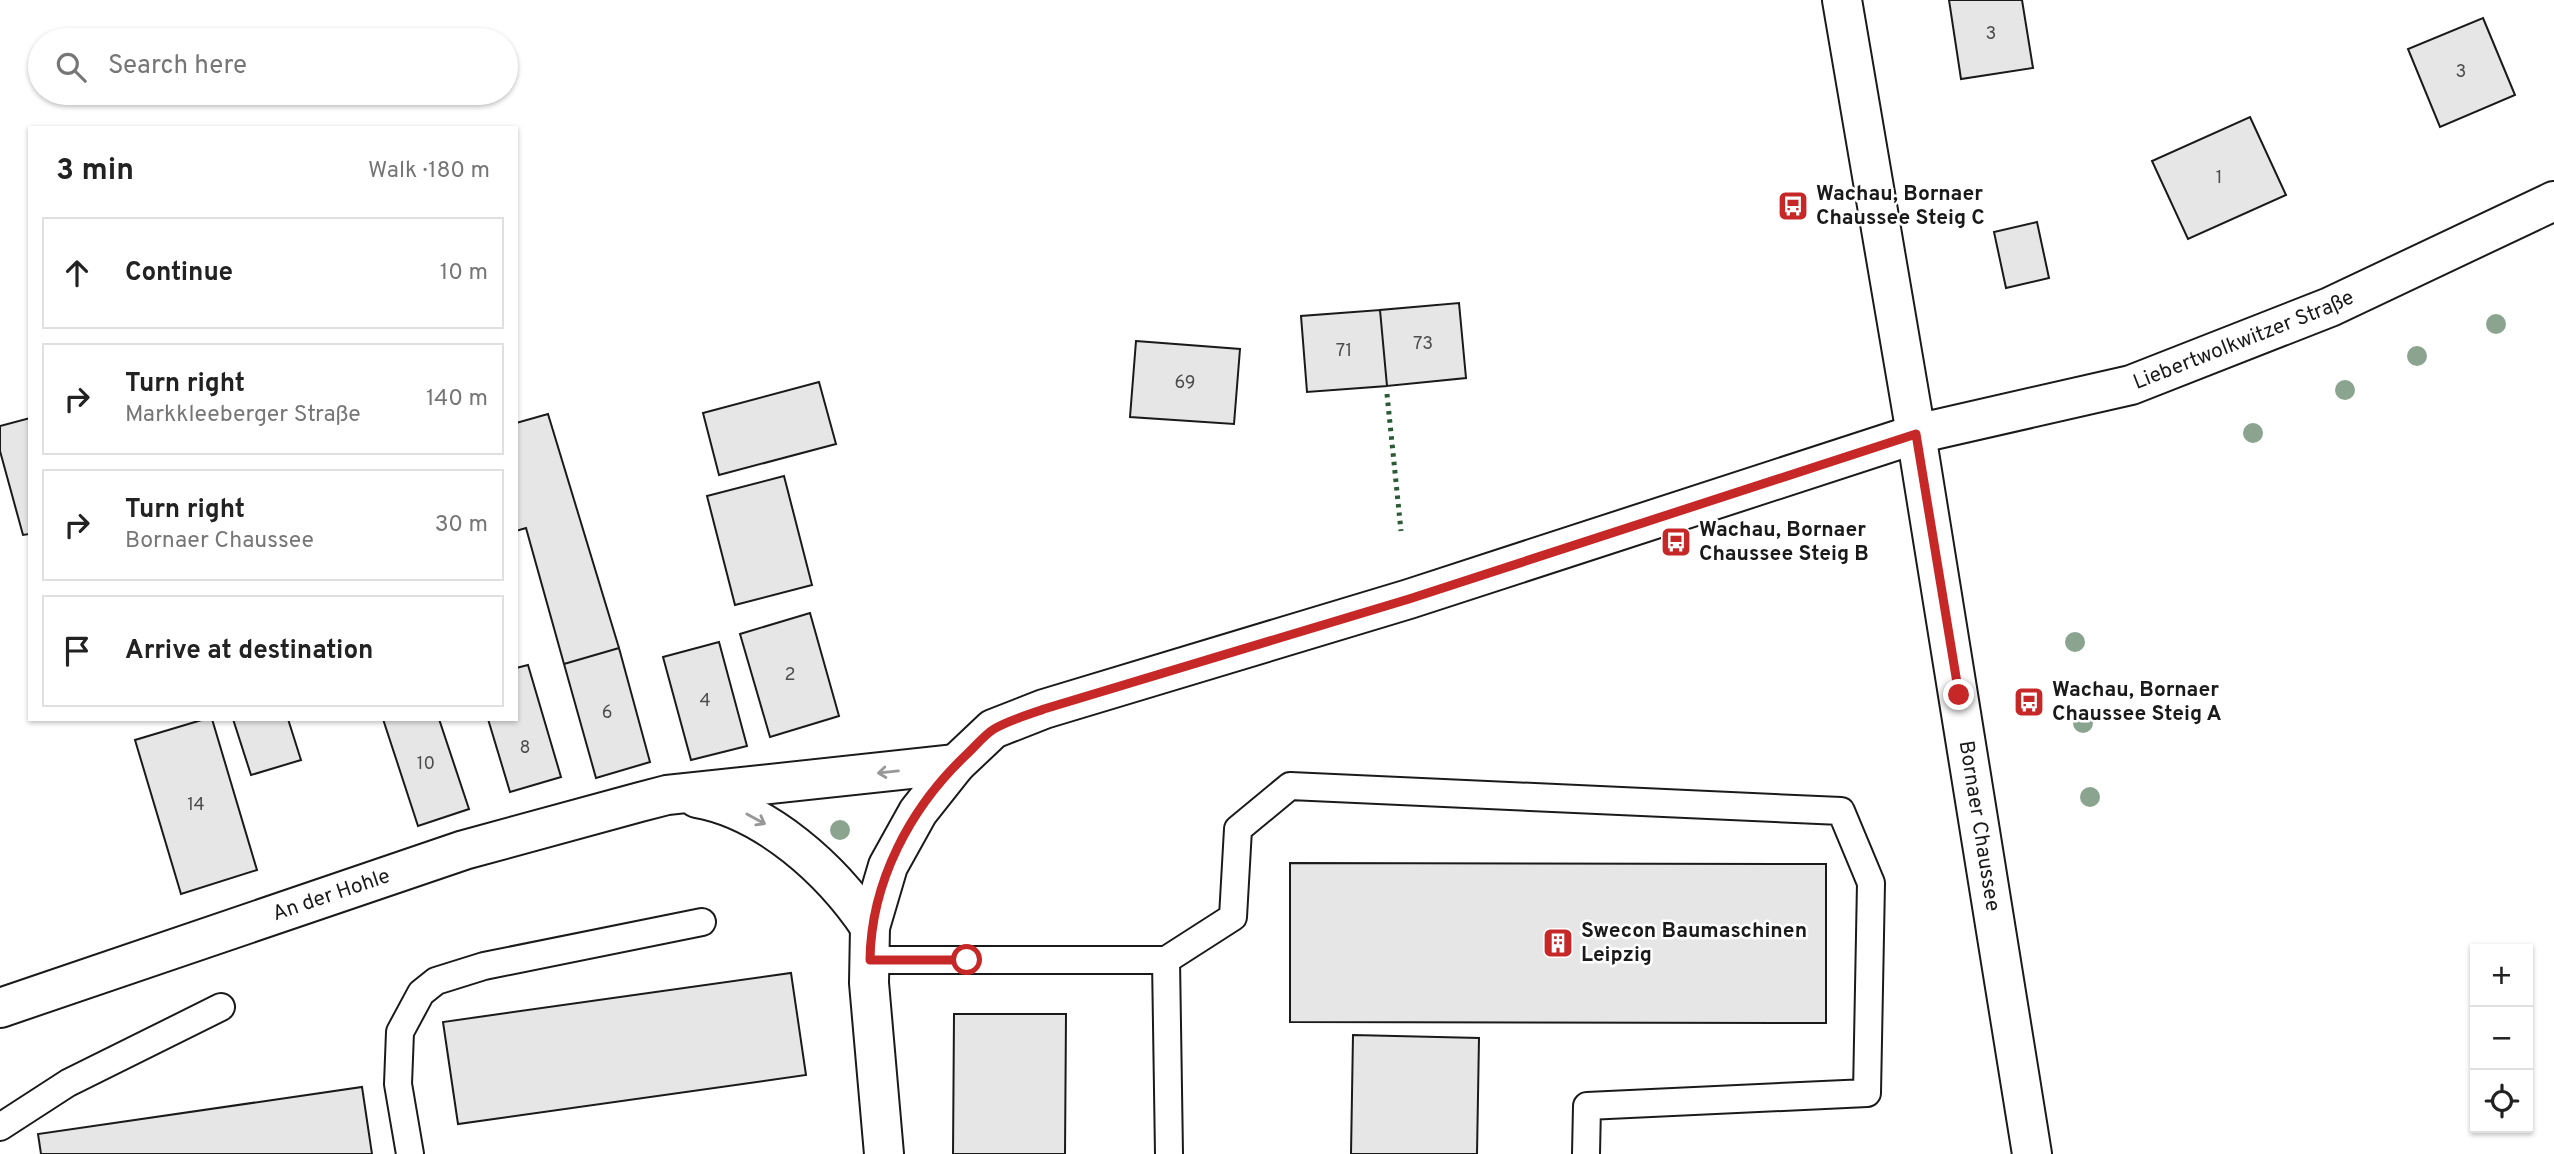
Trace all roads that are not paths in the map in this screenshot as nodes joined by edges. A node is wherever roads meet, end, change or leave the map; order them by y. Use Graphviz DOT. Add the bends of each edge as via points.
graph roads {
  1 [pos="1842,0"];
  2 [pos="2554,201"];
  3 [pos="1916,434"];
  4 [pos="956,764"];
  5 [pos="667,795"];
  6 [pos="702,922"];
  7 [pos="870,943"];
  8 [pos="1166,960"];
  9 [pos="221,1007"];
  10 [pos="0,1008"];
  11 [pos="0,1127"];
  12 [pos="410,1154"];
  13 [pos="884,1154"];
  14 [pos="1169,1154"];
  15 [pos="1586,1154"];
  16 [pos="2032,1154"];
  1 -- 3 [label="main road, Bornaer Chaussee"];
  2 -- 3 [label="main road, Liebertwolkwitzer Straße" via="2330,307 2131,384"];
  3 -- 4 [label="main road, Liebertwolkwitzer Straße" via="1409,599 1044,709 993,729"];
  3 -- 16 [label="main road, Bornaer Chaussee"];
  4 -- 5 [label="main road, An der Hohle, one-way"];
  4 -- 7 [label="main road, Liebertwolkwitzer Straße" via="918,812 888,866"];
  5 -- 7 [label="main road, one-way" via="723,804 783,836 831,880"];
  5 -- 10 [label="main road, An der Hohle" via="464,850"];
  6 -- 12 [label="lane" via="484,966 436,981 412,1006 400,1032 398,1084"];
  7 -- 8 [label="lane"];
  7 -- 13 [label="main road"];
  8 -- 14 [label="lane"];
  8 -- 15 [label="lane" via="1233,917 1238,830 1290,786 1841,811 1871,883 1867,1093 1587,1106"];
  9 -- 11 [label="lane" via="68,1083"];
}
